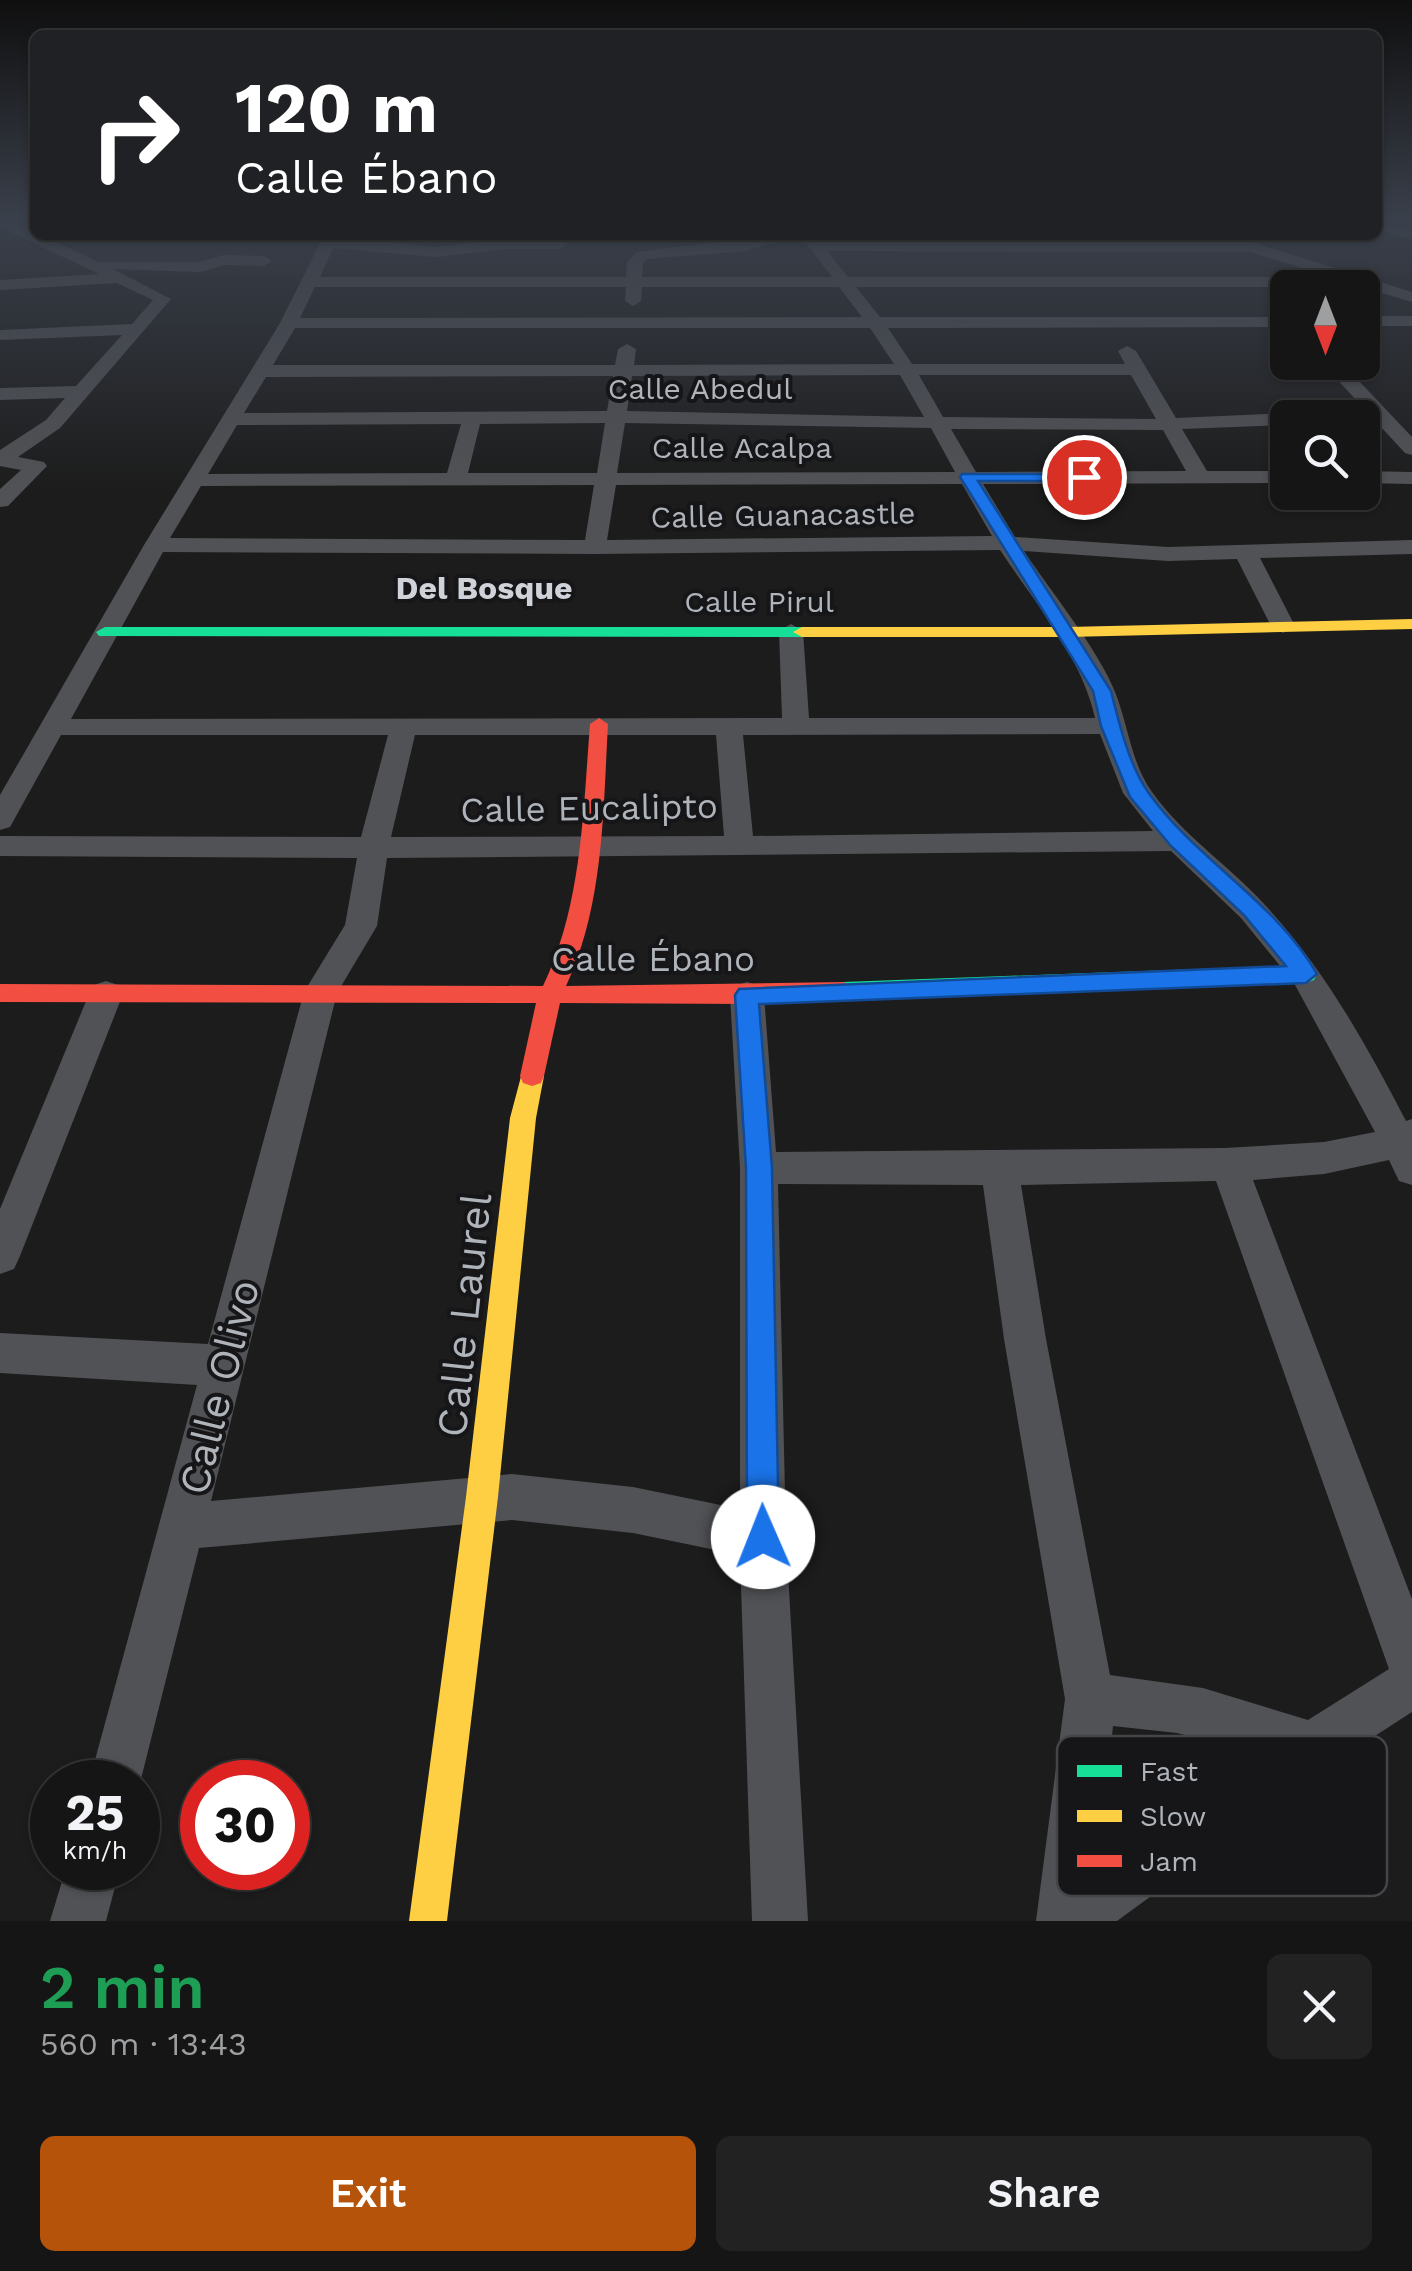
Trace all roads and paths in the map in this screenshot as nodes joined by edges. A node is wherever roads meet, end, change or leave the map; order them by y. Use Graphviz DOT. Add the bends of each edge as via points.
graph roads {
  1 [pos="154,311"];
  2 [pos="295,311"];
  3 [pos="632,311"];
  4 [pos="867,311"];
  5 [pos="1002,311"];
  6 [pos="1103,311"];
  7 [pos="1180,311"];
  8 [pos="1270,320"];
  9 [pos="1412,321"];
  10 [pos="877,322"];
  11 [pos="1380,322"];
  12 [pos="289,323"];
  13 [pos="631,324"];
  14 [pos="131,329"];
  15 [pos="0,335"];
  16 [pos="623,369"];
  17 [pos="905,369"];
  18 [pos="1138,369"];
  19 [pos="260,370"];
  20 [pos="1344,380"];
  21 [pos="73,392"];
  22 [pos="0,394"];
  23 [pos="1380,417"];
  24 [pos="1384,417"];
  25 [pos="1412,417"];
  26 [pos="472,418"];
  27 [pos="615,418"];
  28 [pos="231,419"];
  29 [pos="937,420"];
  30 [pos="1270,420"];
  31 [pos="1168,423"];
  32 [pos="0,448"];
  33 [pos="1412,448"];
  34 [pos="0,459"];
  35 [pos="968,477"];
  36 [pos="1200,477"];
  37 [pos="1270,477"];
  38 [pos="456,478"];
  39 [pos="606,478"];
  40 [pos="1380,478"];
  41 [pos="1412,478"];
  42 [pos="196,480"];
  43 [pos="0,500"];
  44 [pos="1007,543"];
  45 [pos="154,545"];
  46 [pos="594,547"];
  47 [pos="1412,547"];
  48 [pos="1244,550"];
  49 [pos="1412,624"];
  50 [pos="1284,626"];
  51 [pos="791,631"];
  52 [pos="106,632"];
  53 [pos="1066,632"];
  54 [pos="404,724"];
  55 [pos="599,724"];
  56 [pos="729,725"];
  57 [pos="796,725"];
  58 [pos="1110,726"];
  59 [pos="53,727"];
  60 [pos="0,820"];
  61 [pos="1178,841"];
  62 [pos="739,844"];
  63 [pos="0,846"];
  64 [pos="373,848"];
  65 [pos="591,848"];
  66 [pos="1306,974"];
  67 [pos="0,992"];
  68 [pos="321,992"];
  69 [pos="106,994"];
  70 [pos="550,994"];
  71 [pos="747,995"];
  72 [pos="1407,1149"];
  73 [pos="1229,1164"];
  74 [pos="759,1168"];
  75 [pos="1000,1170"];
  76 [pos="0,1256"];
  77 [pos="0,1353"];
  78 [pos="224,1366"];
  79 [pos="482,1497"];
  80 [pos="184,1526"];
  81 [pos="763,1537"];
  82 [pos="1412,1664"];
  83 [pos="1412,1684"];
  84 [pos="1090,1699"];
  85 [pos="1086,1736"];
  86 [pos="1284,1736"];
  87 [pos="1329,1736"];
  88 [pos="122,1760"];
  89 [pos="87,1890"];
  90 [pos="1070,1896"];
  91 [pos="1103,1896"];
  92 [pos="78,1921"];
  93 [pos="428,1921"];
  94 [pos="780,1921"];
  95 [pos="1068,1921"];
  1 -- 14 [label="street"];
  2 -- 12 [label="street"];
  3 -- 13 [label="street"];
  4 -- 10 [label="street"];
  5 -- 10 [label="street"];
  6 -- 18 [label="street"];
  7 -- 8 [label="street"];
  9 -- 11 [label="street"];
  10 -- 13 [label="street"];
  10 -- 17 [label="street"];
  12 -- 13 [label="street"];
  12 -- 19 [label="street"];
  13 -- 16 [label="street"];
  14 -- 15 [label="street"];
  14 -- 21 [label="street"];
  16 -- 17 [label="street"];
  16 -- 19 [label="street"];
  16 -- 27 [label="street"];
  17 -- 18 [label="street"];
  17 -- 29 [label="street"];
  18 -- 31 [label="street"];
  19 -- 28 [label="street"];
  20 -- 24 [label="street"];
  21 -- 22 [label="street"];
  21 -- 32 [label="street"];
  21 -- 34 [label="street" via="42,434"];
  23 -- 24 [label="street"];
  24 -- 25 [label="street"];
  24 -- 33 [label="street"];
  26 -- 27 [label="street, Calle Abedul"];
  26 -- 28 [label="street, Calle Abedul"];
  26 -- 38 [label="street"];
  27 -- 29 [label="street, Calle Abedul"];
  27 -- 39 [label="street"];
  28 -- 42 [label="street"];
  29 -- 31 [label="street, Calle Abedul"];
  29 -- 35 [label="street"];
  30 -- 31 [label="street, Calle Abedul"];
  31 -- 36 [label="street"];
  34 -- 43 [label="street" via="38,466"];
  35 -- 36 [label="street, Calle Acalpa"];
  35 -- 39 [label="street, Calle Acalpa"];
  35 -- 44 [label="street"];
  36 -- 37 [label="street, Calle Acalpa"];
  38 -- 39 [label="street, Calle Acalpa"];
  38 -- 42 [label="street, Calle Acalpa"];
  39 -- 46 [label="street"];
  40 -- 41 [label="street"];
  42 -- 45 [label="street"];
  44 -- 46 [label="street, Calle Guanacastle"];
  44 -- 48 [label="street, Calle Guanacastle" via="1132,553"];
  44 -- 53 [label="street"];
  45 -- 46 [label="street, Calle Guanacastle"];
  45 -- 52 [label="street"];
  47 -- 48 [label="street, Calle Guanacastle"];
  48 -- 50 [label="street"];
  49 -- 50 [label="street, Calle Pirul"];
  50 -- 53 [label="street, Calle Pirul"];
  51 -- 52 [label="street, Calle Pirul"];
  51 -- 53 [label="street, Calle Pirul"];
  51 -- 57 [label="street"];
  52 -- 59 [label="street"];
  53 -- 58 [label="street" via="1102,691"];
  54 -- 55 [label="street"];
  54 -- 59 [label="street"];
  54 -- 64 [label="street, Calle Olivo"];
  55 -- 56 [label="street"];
  55 -- 65 [label="street, Calle Laurel"];
  56 -- 57 [label="street"];
  56 -- 62 [label="street"];
  57 -- 58 [label="street"];
  58 -- 61 [label="street" via="1137,792"];
  59 -- 60 [label="street"];
  61 -- 62 [label="street, Calle Eucalipto"];
  61 -- 66 [label="street" via="1252,910"];
  62 -- 65 [label="street, Calle Eucalipto"];
  63 -- 64 [label="street, Calle Eucalipto"];
  64 -- 65 [label="street, Calle Eucalipto"];
  64 -- 68 [label="street, Calle Olivo" via="361,926"];
  65 -- 70 [label="street, Calle Laurel" via="568,957"];
  66 -- 71 [label="street, Calle Ébano"];
  66 -- 72 [label="street"];
  67 -- 69 [label="street, Calle Ébano"];
  68 -- 69 [label="street, Calle Ébano"];
  68 -- 70 [label="street, Calle Ébano"];
  68 -- 78 [label="street, Calle Olivo"];
  69 -- 76 [label="street"];
  70 -- 71 [label="street, Calle Ébano"];
  70 -- 79 [label="street, Calle Laurel" via="523,1118"];
  71 -- 74 [label="street"];
  72 -- 73 [label="street"];
  73 -- 75 [label="street"];
  73 -- 82 [label="street"];
  74 -- 75 [label="street"];
  74 -- 81 [label="street"];
  75 -- 84 [label="street"];
  77 -- 78 [label="street"];
  78 -- 80 [label="street, Calle Olivo"];
  79 -- 80 [label="street"];
  79 -- 81 [label="street" via="580,1502"];
  79 -- 93 [label="street, Calle Laurel"];
  80 -- 88 [label="street, Calle Olivo"];
  81 -- 94 [label="street"];
  83 -- 87 [label="street"];
  84 -- 85 [label="street"];
  84 -- 86 [label="street" via="1195,1708"];
  89 -- 92 [label="street"];
  90 -- 95 [label="street"];
  91 -- 95 [label="street"];
}
